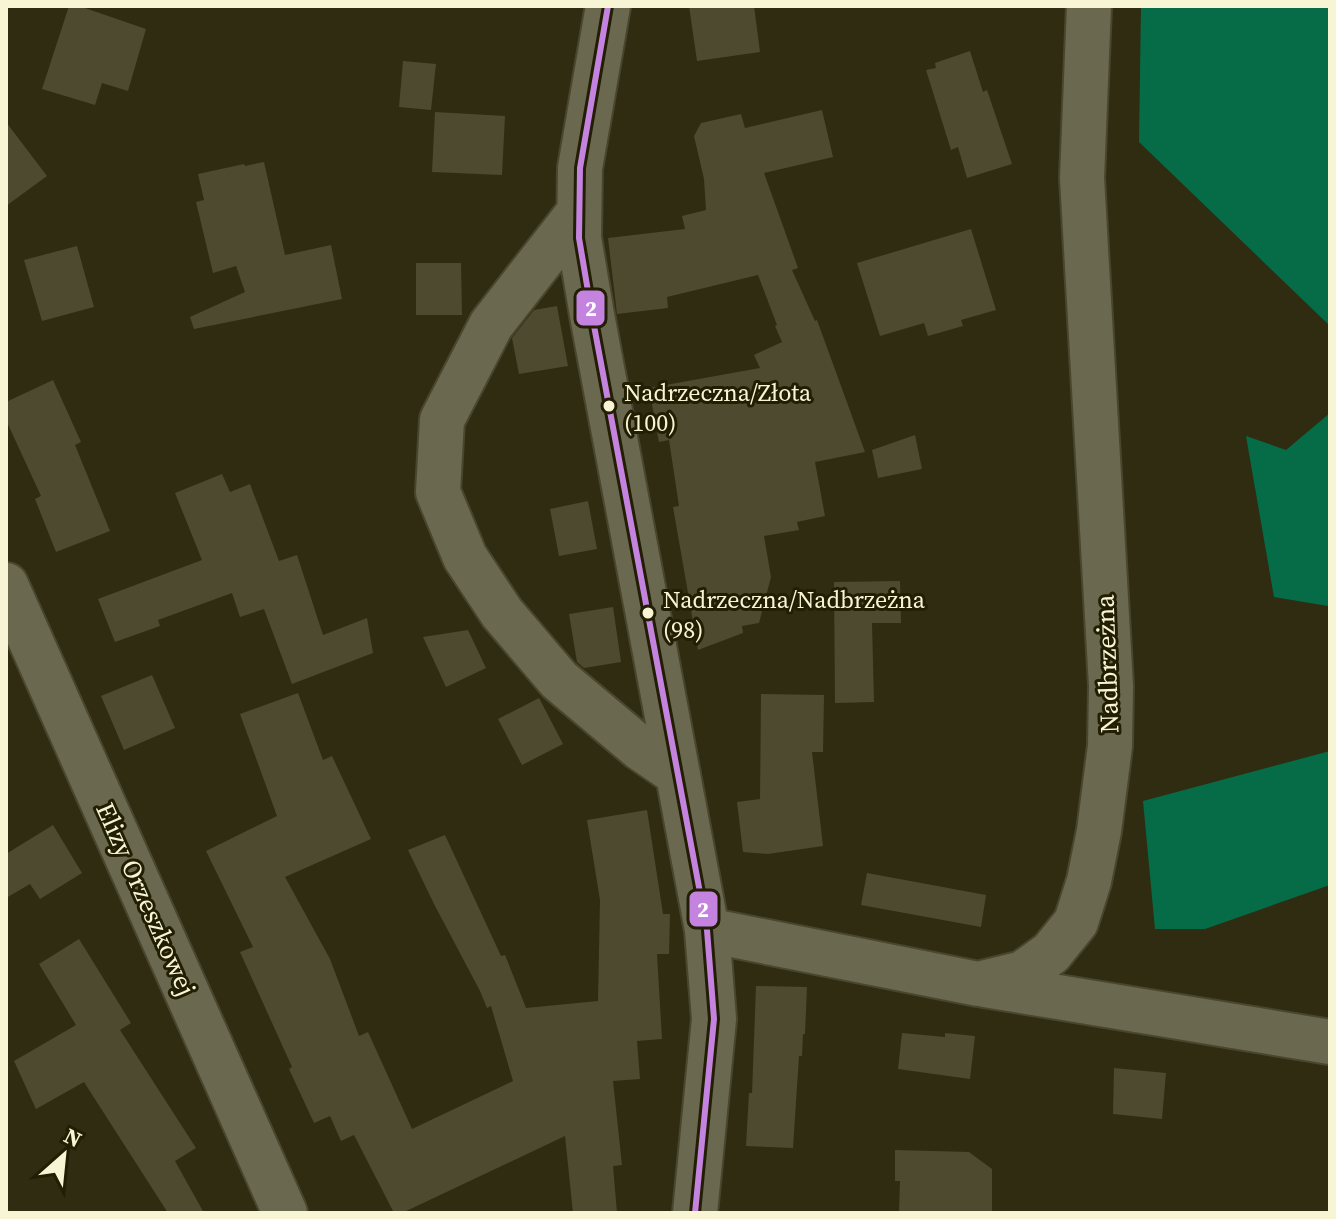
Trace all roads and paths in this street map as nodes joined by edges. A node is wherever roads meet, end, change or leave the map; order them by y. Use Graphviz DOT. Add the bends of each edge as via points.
graph roads {
  1 [pos="608,6"];
  2 [pos="1089,6"];
  3 [pos="579,212"];
  4 [pos="6,585"];
  5 [pos="20,653"];
  6 [pos="678,774"];
  7 [pos="707,930"];
  8 [pos="978,984"];
  9 [pos="1330,1042"];
  10 [pos="285,1213"];
  11 [pos="695,1213"];
  1 -- 3 [label="street" via="580,168"];
  2 -- 8 [label="street, Nadbrzeżna" via="1082,178 1110,746 1097,843 1076,922 1051,953 1023,973"];
  3 -- 6 [label="street" via="592,315"];
  3 -- 6 [label="street" via="491,325 442,420 438,492 465,557 502,613 559,680"];
  4 -- 5 [label="street, Elizy Orzeszkowej"];
  5 -- 10 [label="street, Elizy Orzeszkowej"];
  6 -- 7 [label="street"];
  7 -- 8 [label="street, Nadbrzeżna"];
  7 -- 11 [label="street" via="714,1019"];
  8 -- 9 [label="street"];
}
